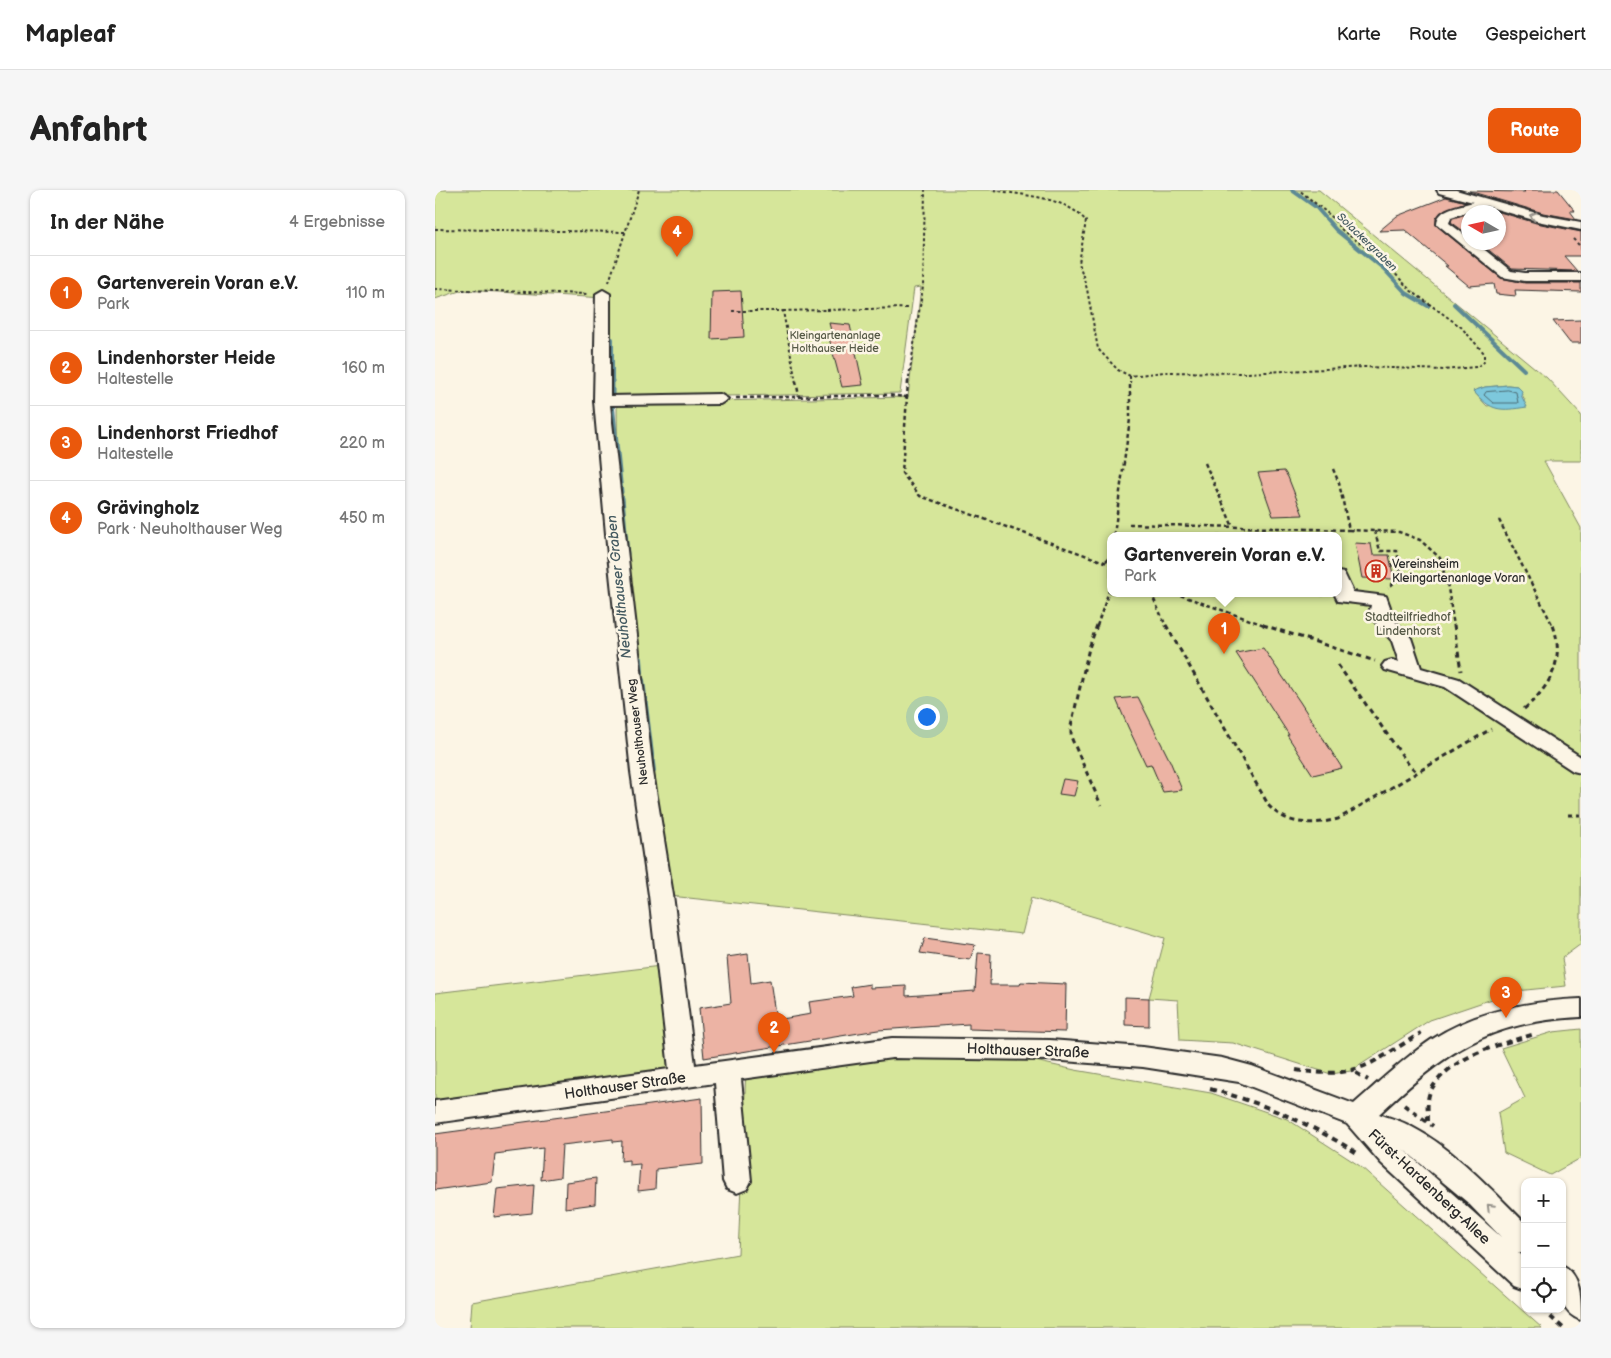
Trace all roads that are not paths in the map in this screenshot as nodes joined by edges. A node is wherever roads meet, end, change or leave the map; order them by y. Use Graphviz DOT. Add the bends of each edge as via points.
graph roads {
  1 [pos="1443,190"];
  2 [pos="1483,203"];
  3 [pos="1581,226"];
  4 [pos="1581,276"];
  5 [pos="603,294"];
  6 [pos="720,399"];
  7 [pos="602,401"];
  8 [pos="1342,588"];
  9 [pos="1392,666"];
  10 [pos="1412,671"];
  11 [pos="1581,766"];
  12 [pos="1581,1008"];
  13 [pos="727,1072"];
  14 [pos="683,1078"];
  15 [pos="435,1112"];
  16 [pos="1357,1118"];
  17 [pos="737,1181"];
  18 [pos="1521,1238"];
  19 [pos="1521,1273"];
  20 [pos="1566,1285"];
  21 [pos="1581,1307"];
  22 [pos="1566,1310"];
  23 [pos="1581,1318"];
  1 -- 2 [label="street"];
  3 -- 2 [label="street, one-way"];
  2 -- 4 [label="street" via="1447,214 1443,224 1507,274 1525,277"];
  5 -- 7 [label="street, Neuholthauser Weg"];
  6 -- 7 [label="street"];
  7 -- 14 [label="street, Neuholthauser Weg" via="641,763"];
  8 -- 10 [label="street" via="1345,596 1379,600 1378,615 1401,638"];
  9 -- 10 [label="street"];
  10 -- 11 [label="street" via="1452,683"];
  12 -- 16 [label="street" via="1533,1011 1492,1022 1455,1038 1414,1068"];
  13 -- 14 [label="street, Holthauser Straße"];
  13 -- 16 [label="street, Holthauser Straße" via="891,1048 1050,1050 1143,1056 1243,1073 1306,1095"];
  13 -- 17 [label="street"];
  14 -- 15 [label="street, Holthauser Straße"];
  18 -- 16 [label="street, Fürst-Hardenberg-Allee, one-way" via="1426,1150 1402,1134"];
  16 -- 19 [label="street, Fürst-Hardenberg-Allee" via="1387,1151"];
  20 -- 21 [label="street"];
  22 -- 23 [label="street"];
}
